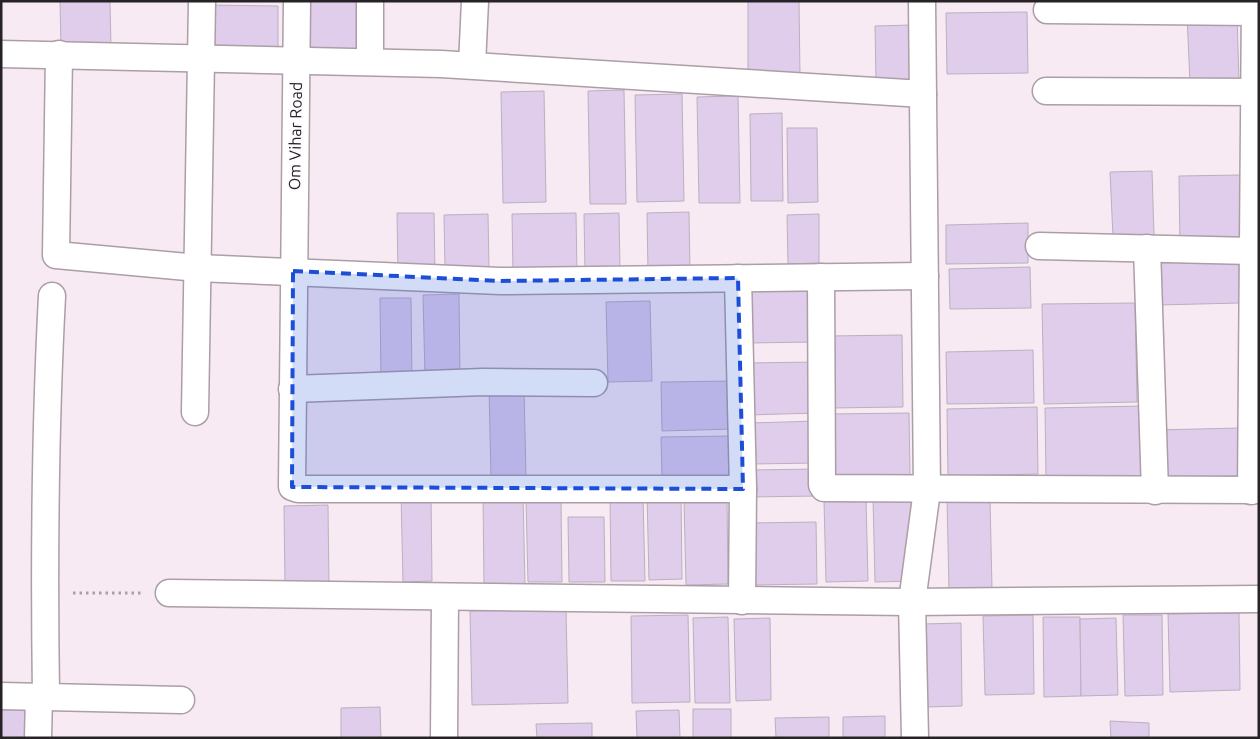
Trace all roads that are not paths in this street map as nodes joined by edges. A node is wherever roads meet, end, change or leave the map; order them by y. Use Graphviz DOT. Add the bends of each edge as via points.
graph roads {
  1 [pos="202,1"];
  2 [pos="297,1"];
  3 [pos="370,1"];
  4 [pos="475,1"];
  5 [pos="922,1"];
  6 [pos="1255,7"];
  7 [pos="1046,10"];
  8 [pos="1,54"];
  9 [pos="59,54"];
  10 [pos="202,57"];
  11 [pos="296,60"];
  12 [pos="370,61"];
  13 [pos="472,65"];
  14 [pos="1046,90"];
  15 [pos="1256,92"];
  16 [pos="923,94"];
  17 [pos="1039,246"];
  18 [pos="1147,248"];
  19 [pos="1252,251"];
  20 [pos="198,268"];
  21 [pos="293,271"];
  22 [pos="925,276"];
  23 [pos="821,277"];
  24 [pos="738,278"];
  25 [pos="52,296"];
  26 [pos="594,383"];
  27 [pos="292,389"];
  28 [pos="195,412"];
  29 [pos="743,489"];
  30 [pos="927,490"];
  31 [pos="1155,491"];
  32 [pos="1255,491"];
  33 [pos="169,593"];
  34 [pos="445,598"];
  35 [pos="1259,599"];
  36 [pos="742,601"];
  37 [pos="912,602"];
  38 [pos="1,696"];
  39 [pos="43,696"];
  40 [pos="181,700"];
  41 [pos="38,738"];
  42 [pos="444,738"];
  43 [pos="915,738"];
  1 -- 10 [label="street"];
  2 -- 11 [label="street, Om Vihar Road"];
  3 -- 12 [label="street"];
  4 -- 13 [label="street"];
  5 -- 16 [label="street"];
  6 -- 7 [label="street"];
  6 -- 15 [label="street"];
  8 -- 9 [label="street"];
  9 -- 10 [label="street"];
  9 -- 20 [label="street" via="56,255"];
  10 -- 11 [label="street"];
  10 -- 20 [label="street"];
  11 -- 12 [label="street"];
  11 -- 21 [label="street, Om Vihar Road"];
  12 -- 13 [label="street"];
  13 -- 16 [label="street"];
  14 -- 15 [label="street"];
  15 -- 19 [label="street"];
  16 -- 22 [label="street"];
  17 -- 18 [label="street"];
  18 -- 19 [label="street"];
  18 -- 31 [label="street"];
  19 -- 32 [label="street"];
  20 -- 21 [label="street"];
  20 -- 28 [label="street"];
  21 -- 24 [label="street" via="500,281"];
  21 -- 27 [label="street, Om Vihar Road"];
  22 -- 23 [label="street"];
  22 -- 30 [label="street"];
  23 -- 24 [label="street"];
  23 -- 30 [label="street" via="822,485 827,490"];
  24 -- 29 [label="street"];
  25 -- 39 [label="street"];
  26 -- 27 [label="street" via="483,382"];
  27 -- 29 [label="street, Om Vihar Road" via="294,489"];
  29 -- 36 [label="street"];
  30 -- 31 [label="street"];
  30 -- 37 [label="street"];
  31 -- 32 [label="street"];
  33 -- 34 [label="street"];
  34 -- 36 [label="street"];
  34 -- 42 [label="street"];
  35 -- 37 [label="street"];
  36 -- 37 [label="street"];
  37 -- 43 [label="street"];
  38 -- 39 [label="street"];
  39 -- 40 [label="street"];
  39 -- 41 [label="street"];
}
